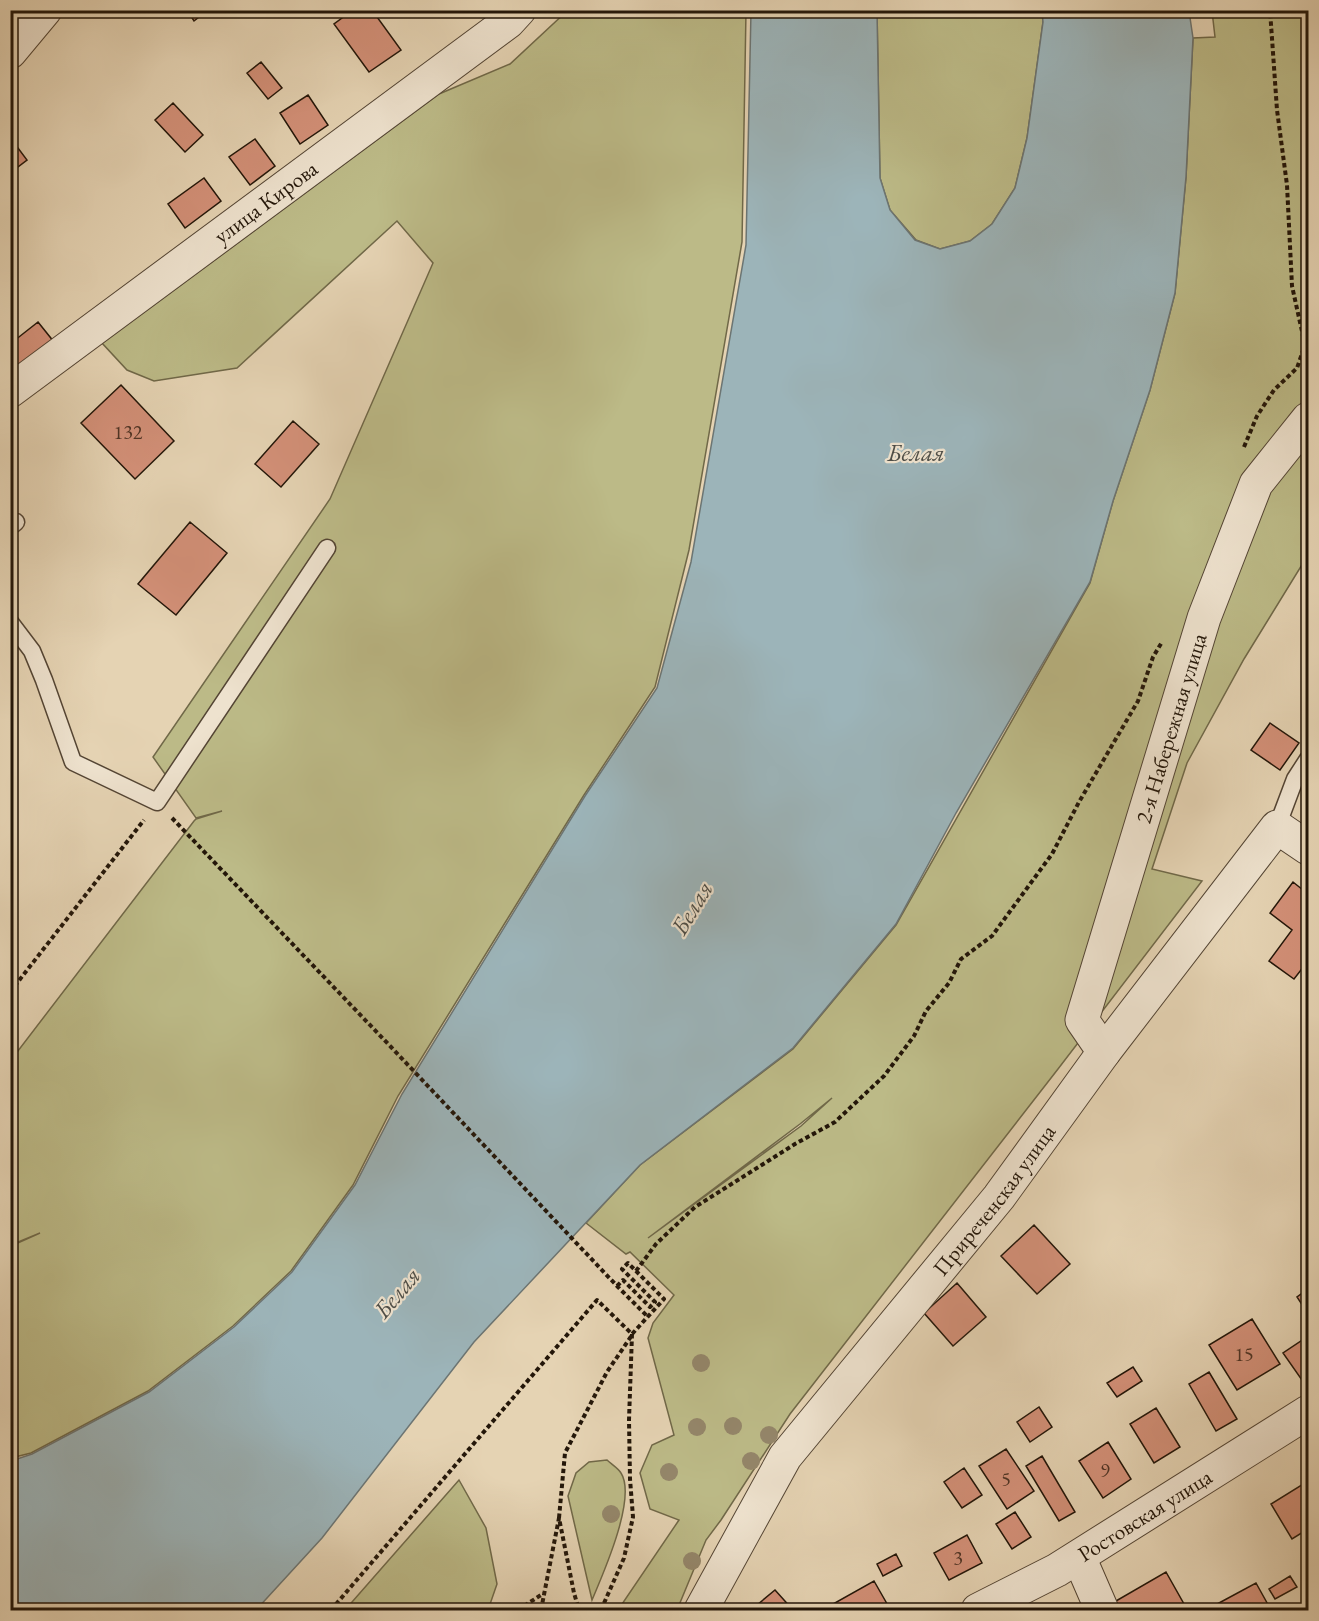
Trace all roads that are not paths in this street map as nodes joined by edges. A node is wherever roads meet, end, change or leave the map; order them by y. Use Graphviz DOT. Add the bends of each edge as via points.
graph roads {
  1 [pos="45,10"];
  2 [pos="519,10"];
  3 [pos="10,52"];
  4 [pos="10,391"];
  5 [pos="1308,419"];
  6 [pos="327,548"];
  7 [pos="10,622"];
  8 [pos="1308,759"];
  9 [pos="1277,827"];
  10 [pos="1308,848"];
  11 [pos="1104,1052"];
  12 [pos="1308,1412"];
  13 [pos="1079,1557"];
  14 [pos="701,1611"];
  15 [pos="978,1611"];
  16 [pos="1102,1611"];
  1 -- 3 [label="street"];
  2 -- 4 [label="street, улица Кирова" via="508,22"];
  5 -- 11 [label="street, 2-я Набережная улица" via="1256,484 1204,618 1082,1020"];
  6 -- 7 [label="lane" via="157,802 73,762 32,651"];
  8 -- 9 [label="lane" via="1295,779"];
  9 -- 10 [label="street"];
  9 -- 11 [label="street, Приреченская улица"];
  11 -- 14 [label="street, Приреченская улица" via="999,1197 785,1457"];
  12 -- 13 [label="street, Ростовская улица"];
  13 -- 15 [label="street, Ростовская улица"];
  13 -- 16 [label="street"];
}
